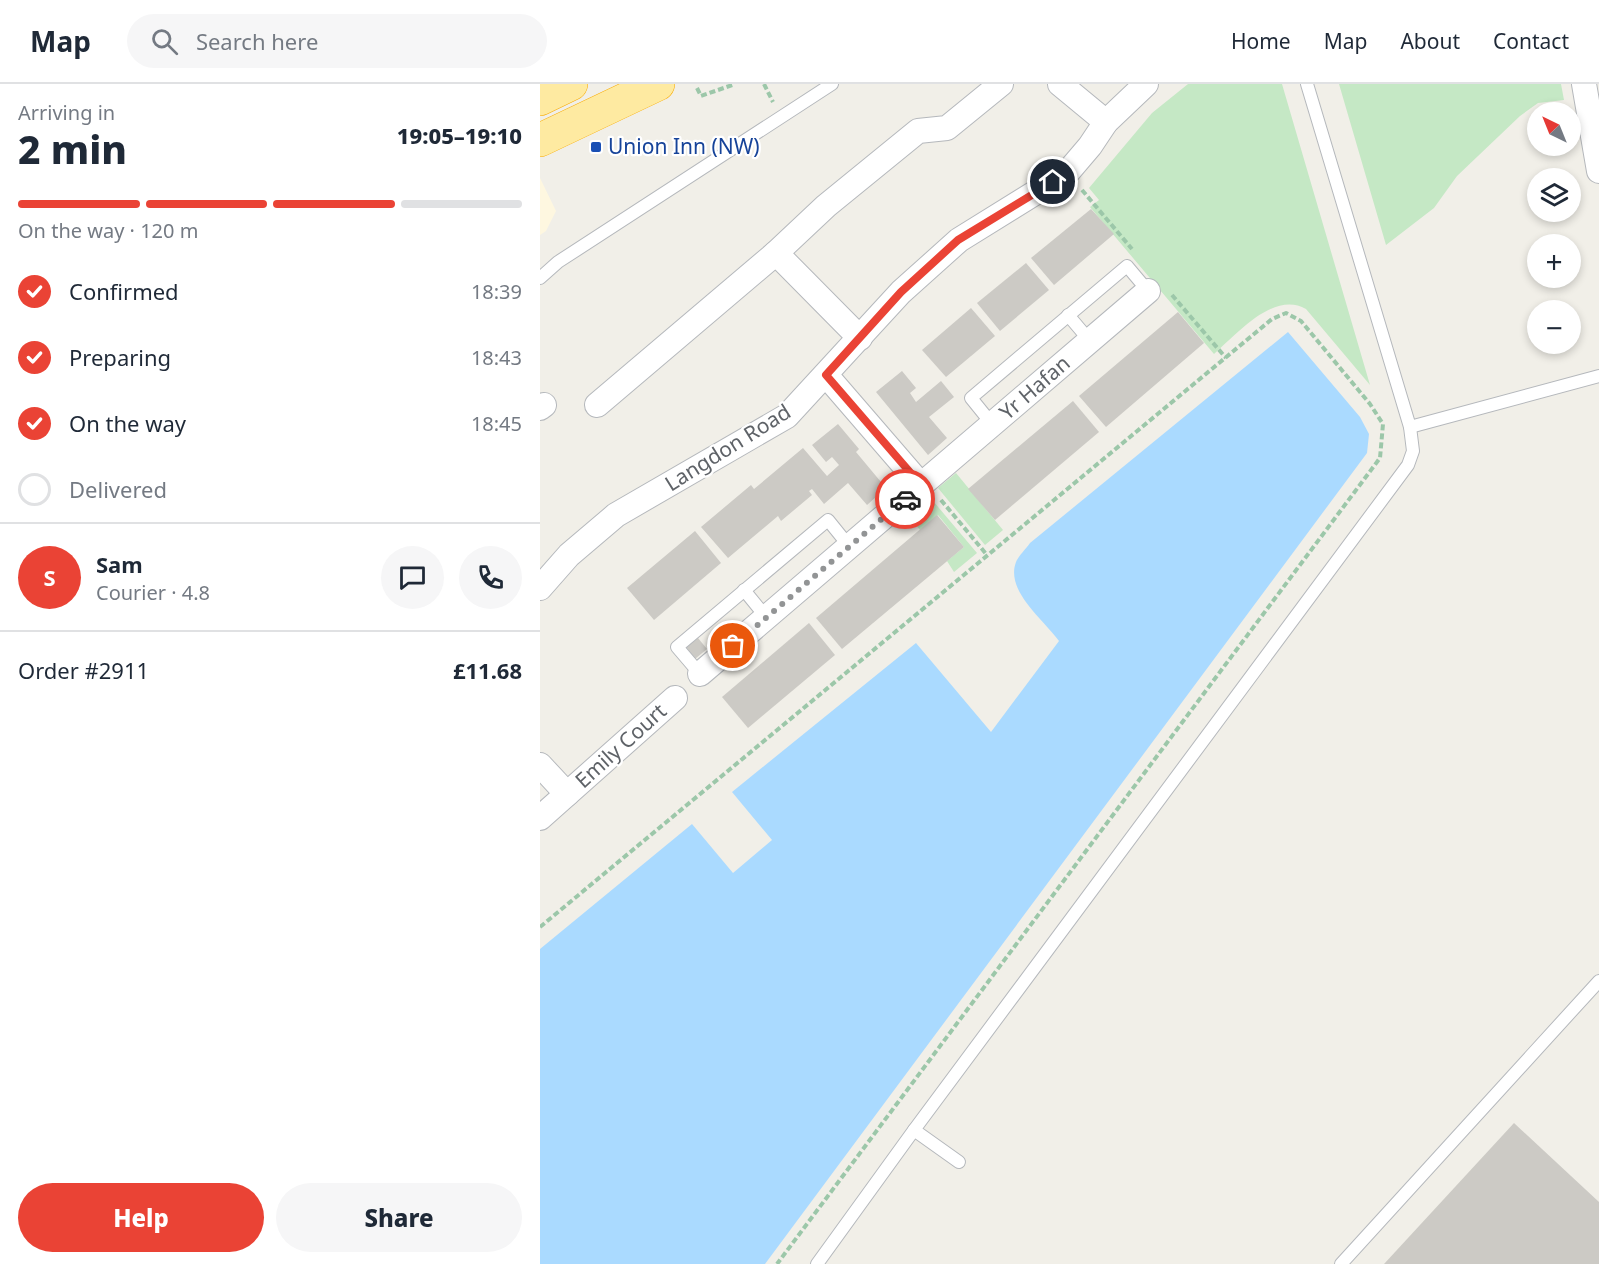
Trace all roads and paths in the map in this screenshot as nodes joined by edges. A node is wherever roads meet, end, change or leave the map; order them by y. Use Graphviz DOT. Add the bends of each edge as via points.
graph roads {
  1 [pos="571,84"];
  2 [pos="658,84"];
  3 [pos="735,84"];
  4 [pos="764,84"];
  5 [pos="832,84"];
  6 [pos="1001,84"];
  7 [pos="1060,84"];
  8 [pos="1146,84"];
  9 [pos="1307,84"];
  10 [pos="1584,84"];
  11 [pos="698,88"];
  12 [pos="540,99"];
  13 [pos="775,105"];
  14 [pos="1107,122"];
  15 [pos="540,140"];
  16 [pos="1599,171"];
  17 [pos="776,253"];
  18 [pos="540,278"];
  19 [pos="1148,291"];
  20 [pos="1068,315"];
  21 [pos="860,338"];
  22 [pos="1090,341"];
  23 [pos="826,375"];
  24 [pos="1599,376"];
  25 [pos="597,405"];
  26 [pos="992,424"];
  27 [pos="1410,427"];
  28 [pos="923,483"];
  29 [pos="849,546"];
  30 [pos="987,555"];
  31 [pos="540,588"];
  32 [pos="744,590"];
  33 [pos="766,617"];
  34 [pos="700,674"];
  35 [pos="675,698"];
  36 [pos="540,765"];
  37 [pos="567,794"];
  38 [pos="540,818"];
  39 [pos="540,927"];
  40 [pos="1599,981"];
  41 [pos="914,1130"];
  42 [pos="959,1162"];
  43 [pos="777,1264"];
  44 [pos="817,1264"];
  45 [pos="1341,1264"];
  1 -- 12 [label="highway"];
  2 -- 15 [label="highway"];
  3 -- 11 [label="path" via="701,96"];
  4 -- 13 [label="path"];
  5 -- 18 [label="lane" via="558,262"];
  6 -- 17 [label="street" via="947,128 918,131 826,206"];
  7 -- 14 [label="street"];
  8 -- 14 [label="street, Langdon Road"];
  9 -- 27 [label="lane"];
  10 -- 16 [label="street"];
  14 -- 21 [label="street, Langdon Road" via="1067,173 958,240 901,292"];
  17 -- 21 [label="street"];
  17 -- 25 [label="street"];
  19 -- 20 [label="lane" via="1127,266"];
  19 -- 22 [label="street, Yr Hafan"];
  20 -- 22 [label="lane"];
  20 -- 26 [label="lane" via="971,398"];
  21 -- 23 [label="street, Langdon Road"];
  22 -- 26 [label="street, Yr Hafan"];
  23 -- 28 [label="street"];
  23 -- 31 [label="street, Langdon Road" via="787,416 615,515 569,555"];
  24 -- 27 [label="lane"];
  26 -- 28 [label="street, Yr Hafan"];
  27 -- 41 [label="lane" via="1413,451 1408,465"];
  28 -- 29 [label="street, Yr Hafan"];
  28 -- 30 [label="path"];
  29 -- 32 [label="lane" via="828,520"];
  29 -- 33 [label="street, Yr Hafan"];
  30 -- 39 [label="path"];
  30 -- 43 [label="path" via="1272,319 1286,313 1301,321 1383,424 1380,458"];
  32 -- 33 [label="lane"];
  32 -- 34 [label="lane" via="677,647"];
  33 -- 34 [label="street, Yr Hafan"];
  35 -- 37 [label="street, Emily Court"];
  36 -- 37 [label="street, Emily Court"];
  37 -- 38 [label="street, Emily Court"];
  40 -- 45 [label="lane"];
  41 -- 42 [label="lane"];
  41 -- 44 [label="lane"];
}
